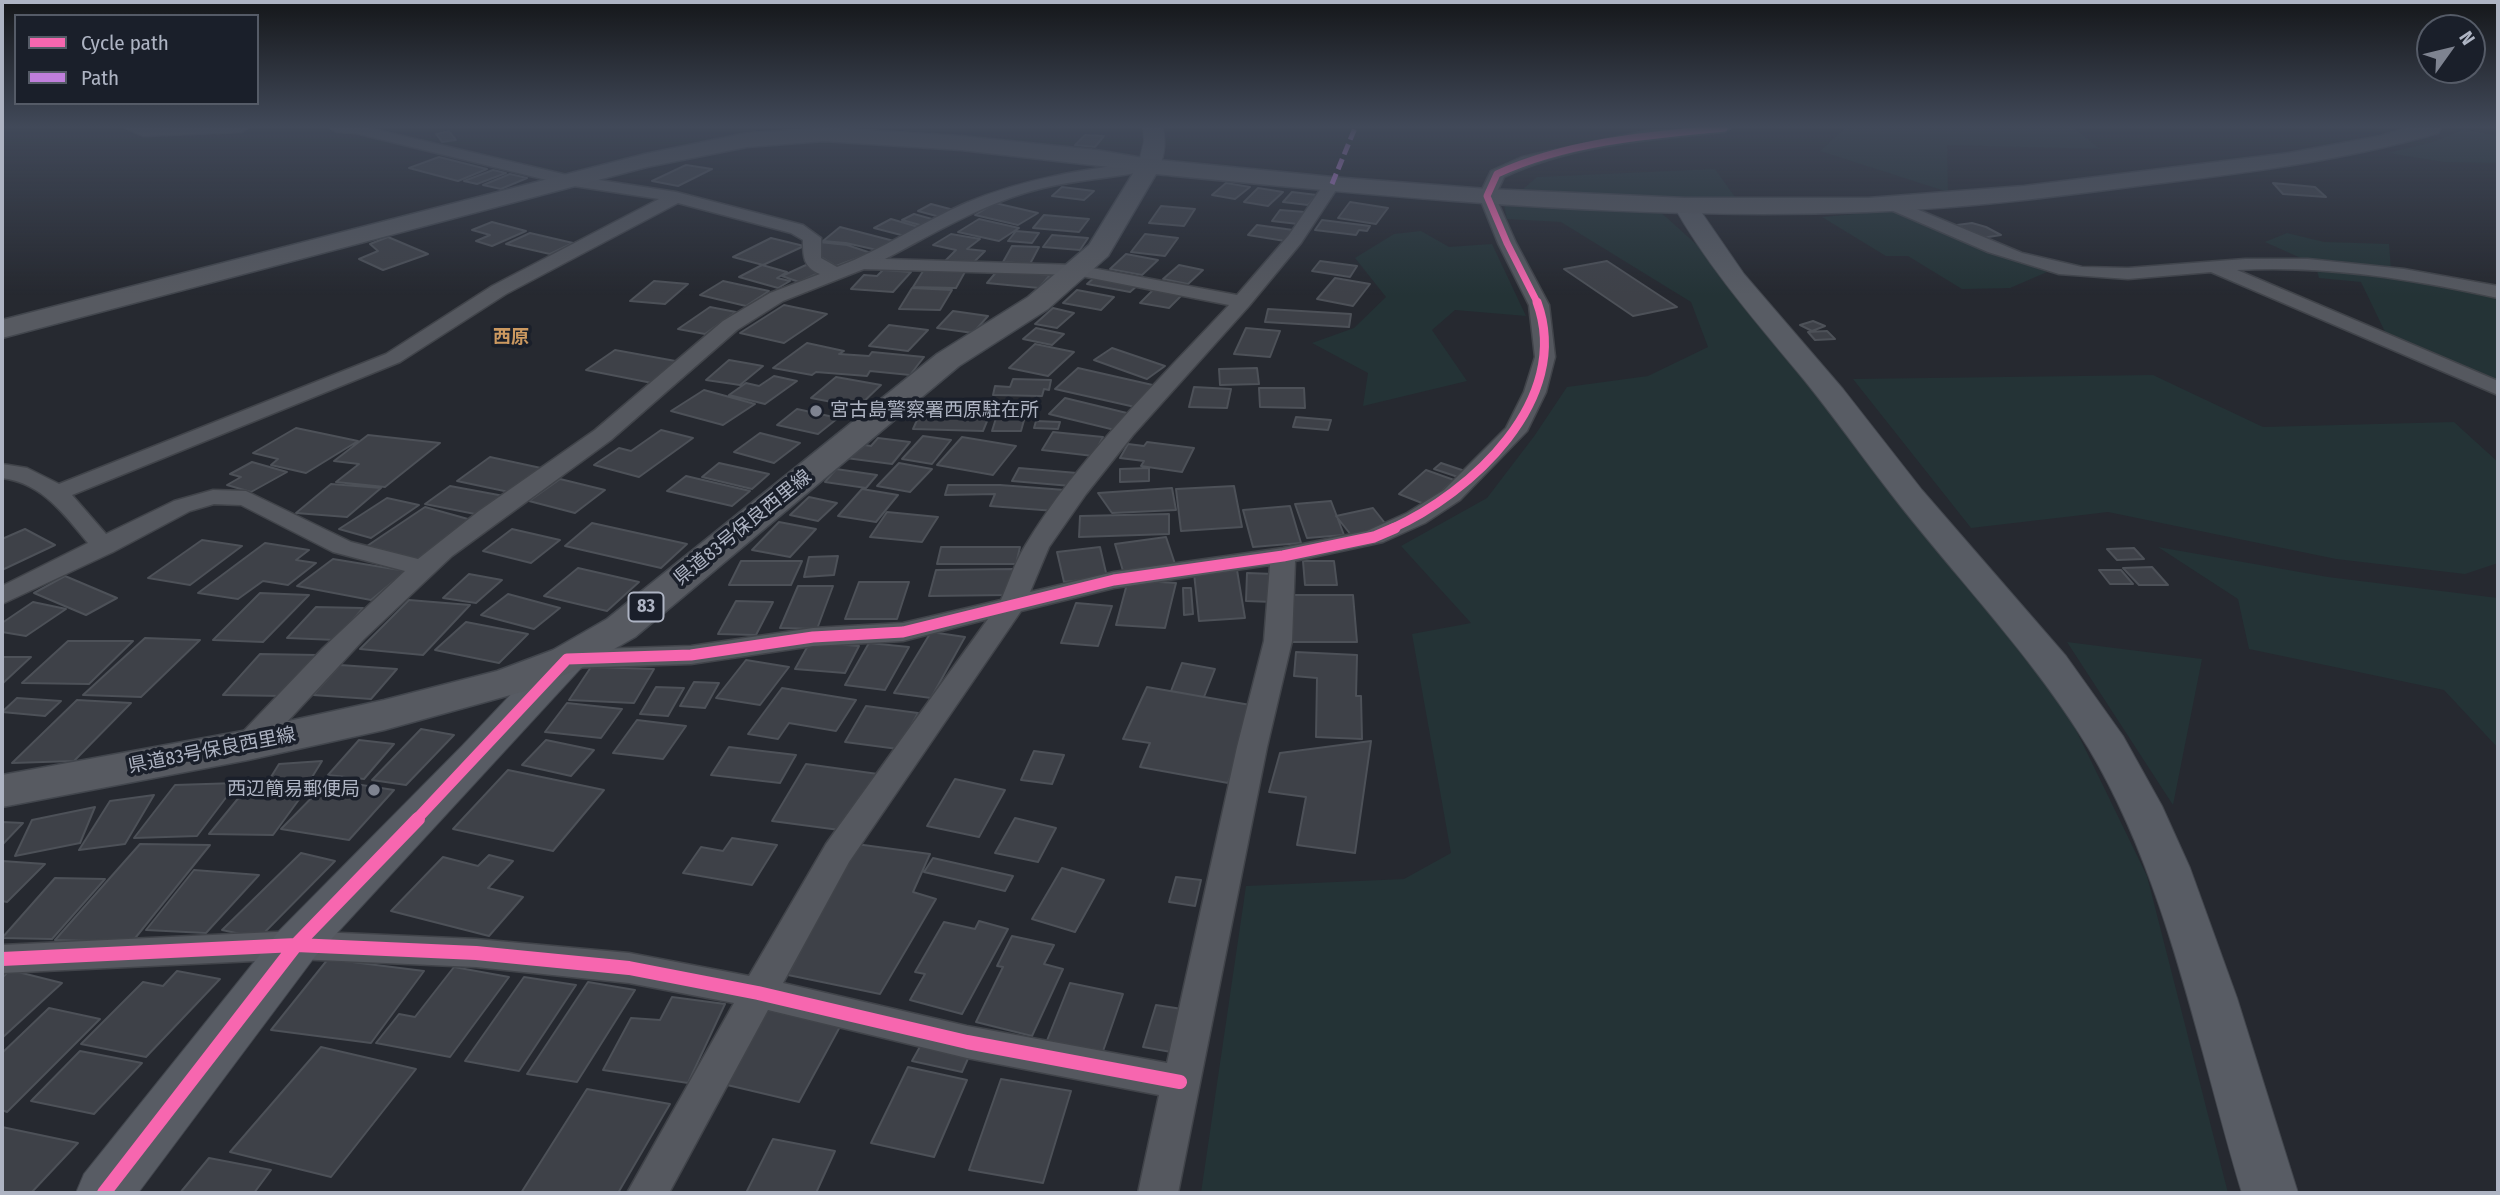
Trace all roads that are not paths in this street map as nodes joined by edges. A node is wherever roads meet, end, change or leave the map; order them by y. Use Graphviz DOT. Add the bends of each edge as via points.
graph roads {
  1 [pos="553,184"];
  2 [pos="591,184"];
  3 [pos="1038,184"];
  4 [pos="1138,184"];
  5 [pos="1332,184"];
  6 [pos="1493,184"];
  7 [pos="2098,184"];
  8 [pos="1487,196"];
  9 [pos="676,197"];
  10 [pos="1890,204"];
  11 [pos="1685,205"];
  12 [pos="861,264"];
  13 [pos="2215,267"];
  14 [pos="1076,270"];
  15 [pos="835,273"];
  16 [pos="2498,292"];
  17 [pos="1242,302"];
  18 [pos="2,329"];
  19 [pos="2498,389"];
  20 [pos="2,471"];
  21 [pos="57,493"];
  22 [pos="104,547"];
  23 [pos="1283,556"];
  24 [pos="423,568"];
  25 [pos="2,596"];
  26 [pos="1012,605"];
  27 [pos="567,659"];
  28 [pos="248,745"];
  29 [pos="2,791"];
  30 [pos="296,945"];
  31 [pos="2,960"];
  32 [pos="758,993"];
  33 [pos="1180,1082"];
  34 [pos="104,1193"];
  35 [pos="647,1193"];
  36 [pos="1158,1193"];
  37 [pos="2270,1193"];
  1 -- 18 [label="main road"];
  2 -- 9 [label="street"];
  3 -- 12 [label="street" via="972,206"];
  4 -- 14 [label="main road, 県道83号保良西里線 / 83" via="1099,250"];
  5 -- 8 [label="main road"];
  5 -- 17 [label="street" via="1295,239"];
  6 -- 8 [label="street"];
  7 -- 10 [label="main road"];
  8 -- 11 [label="main road"];
  8 -- 23 [label="street" via="1539,305 1545,357 1516,431 1452,495 1416,518 1374,537"];
  9 -- 15 [label="street" via="797,229 811,238 812,259"];
  9 -- 21 [label="street" via="499,290 393,358"];
  10 -- 11 [label="main road"];
  10 -- 13 [label="street" via="2013,256 2060,269 2091,273"];
  11 -- 37 [label="street" via="1701,234 1771,324 2072,691 2127,779 2173,879"];
  12 -- 14 [label="street"];
  12 -- 15 [label="street"];
  13 -- 16 [label="street" via="2295,263"];
  13 -- 19 [label="street"];
  14 -- 17 [label="street"];
  14 -- 27 [label="main road, 県道83号保良西里線 / 83" via="1038,303 948,360 621,628"];
  15 -- 24 [label="street" via="752,310 724,330 626,417"];
  17 -- 26 [label="street" via="1077,489 1037,547"];
  20 -- 21 [label="street" via="31,476"];
  21 -- 22 [label="street"];
  22 -- 24 [label="street" via="182,506 213,497 246,498 342,547"];
  22 -- 25 [label="street"];
  23 -- 26 [label="street" via="1114,580"];
  23 -- 33 [label="street" via="1278,641"];
  24 -- 28 [label="street" via="327,660"];
  26 -- 27 [label="street" via="904,632 813,637 646,659"];
  26 -- 32 [label="street" via="837,853"];
  27 -- 28 [label="main road, 県道83号保良西里線 / 83" via="510,681 384,715"];
  27 -- 30 [label="street"];
  28 -- 29 [label="main road, 県道83号保良西里線 / 83"];
  30 -- 31 [label="street"];
  30 -- 32 [label="street" via="475,953 629,968"];
  30 -- 34 [label="street"];
  32 -- 33 [label="street" via="967,1042"];
  32 -- 35 [label="street"];
  33 -- 36 [label="street"];
}
